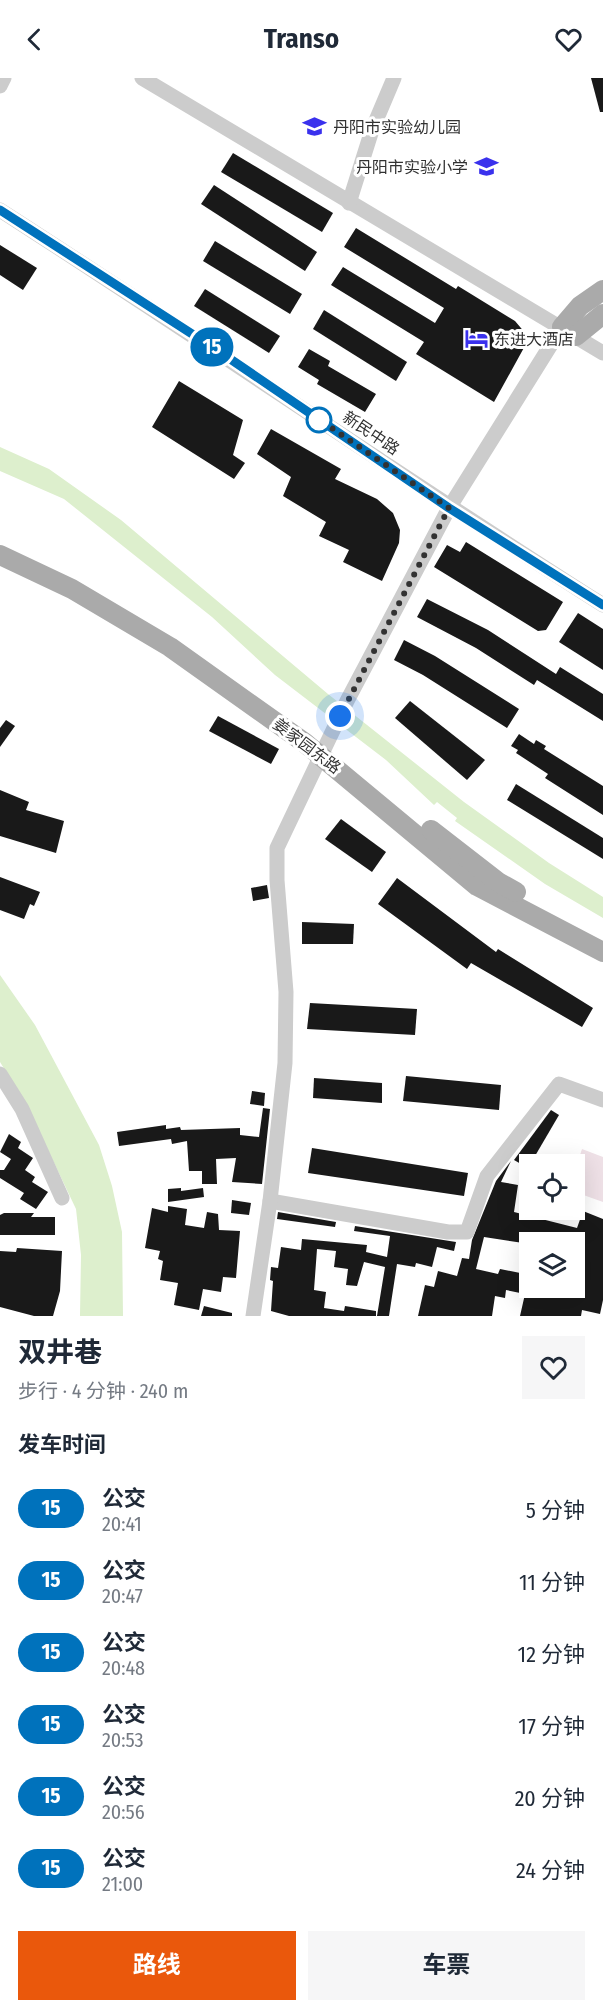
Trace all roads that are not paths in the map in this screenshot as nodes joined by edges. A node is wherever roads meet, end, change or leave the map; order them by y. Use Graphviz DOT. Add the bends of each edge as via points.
graph roads {
  1 [pos="4,78"];
  2 [pos="142,78"];
  3 [pos="394,78"];
  4 [pos="0,86"];
  5 [pos="349,203"];
  6 [pos="0,210"];
  7 [pos="603,290"];
  8 [pos="603,314"];
  9 [pos="569,331"];
  10 [pos="603,353"];
  11 [pos="449,508"];
  12 [pos="0,542"];
  13 [pos="0,555"];
  14 [pos="603,605"];
  15 [pos="326,744"];
  16 [pos="603,939"];
  17 [pos="603,952"];
  18 [pos="0,1074"];
  19 [pos="603,1100"];
  20 [pos="62,1197"];
  21 [pos="270,1201"];
  22 [pos="253,1316"];
  1 -- 4 [label="street"];
  2 -- 5 [label="street"];
  3 -- 5 [label="street" via="372,130"];
  5 -- 9 [label="street"];
  6 -- 11 [label="street, 新民中路" via="220,352"];
  7 -- 9 [label="main road" via="580,306"];
  8 -- 9 [label="main road"];
  9 -- 10 [label="street"];
  9 -- 11 [label="street"];
  11 -- 14 [label="street, 新民中路"];
  11 -- 15 [label="street"];
  12 -- 15 [label="main road, 姜家园东路" via="105,593"];
  13 -- 15 [label="main road, 姜家园东路" via="72,589"];
  15 -- 16 [label="main road, 姜家园东路" via="498,882"];
  15 -- 17 [label="main road, 姜家园东路" via="477,885"];
  15 -- 21 [label="street" via="278,848 286,992 285,1063"];
  18 -- 20 [label="street" via="22,1109"];
  19 -- 21 [label="street" via="559,1084 487,1176 467,1232"];
  21 -- 22 [label="street"];
}
